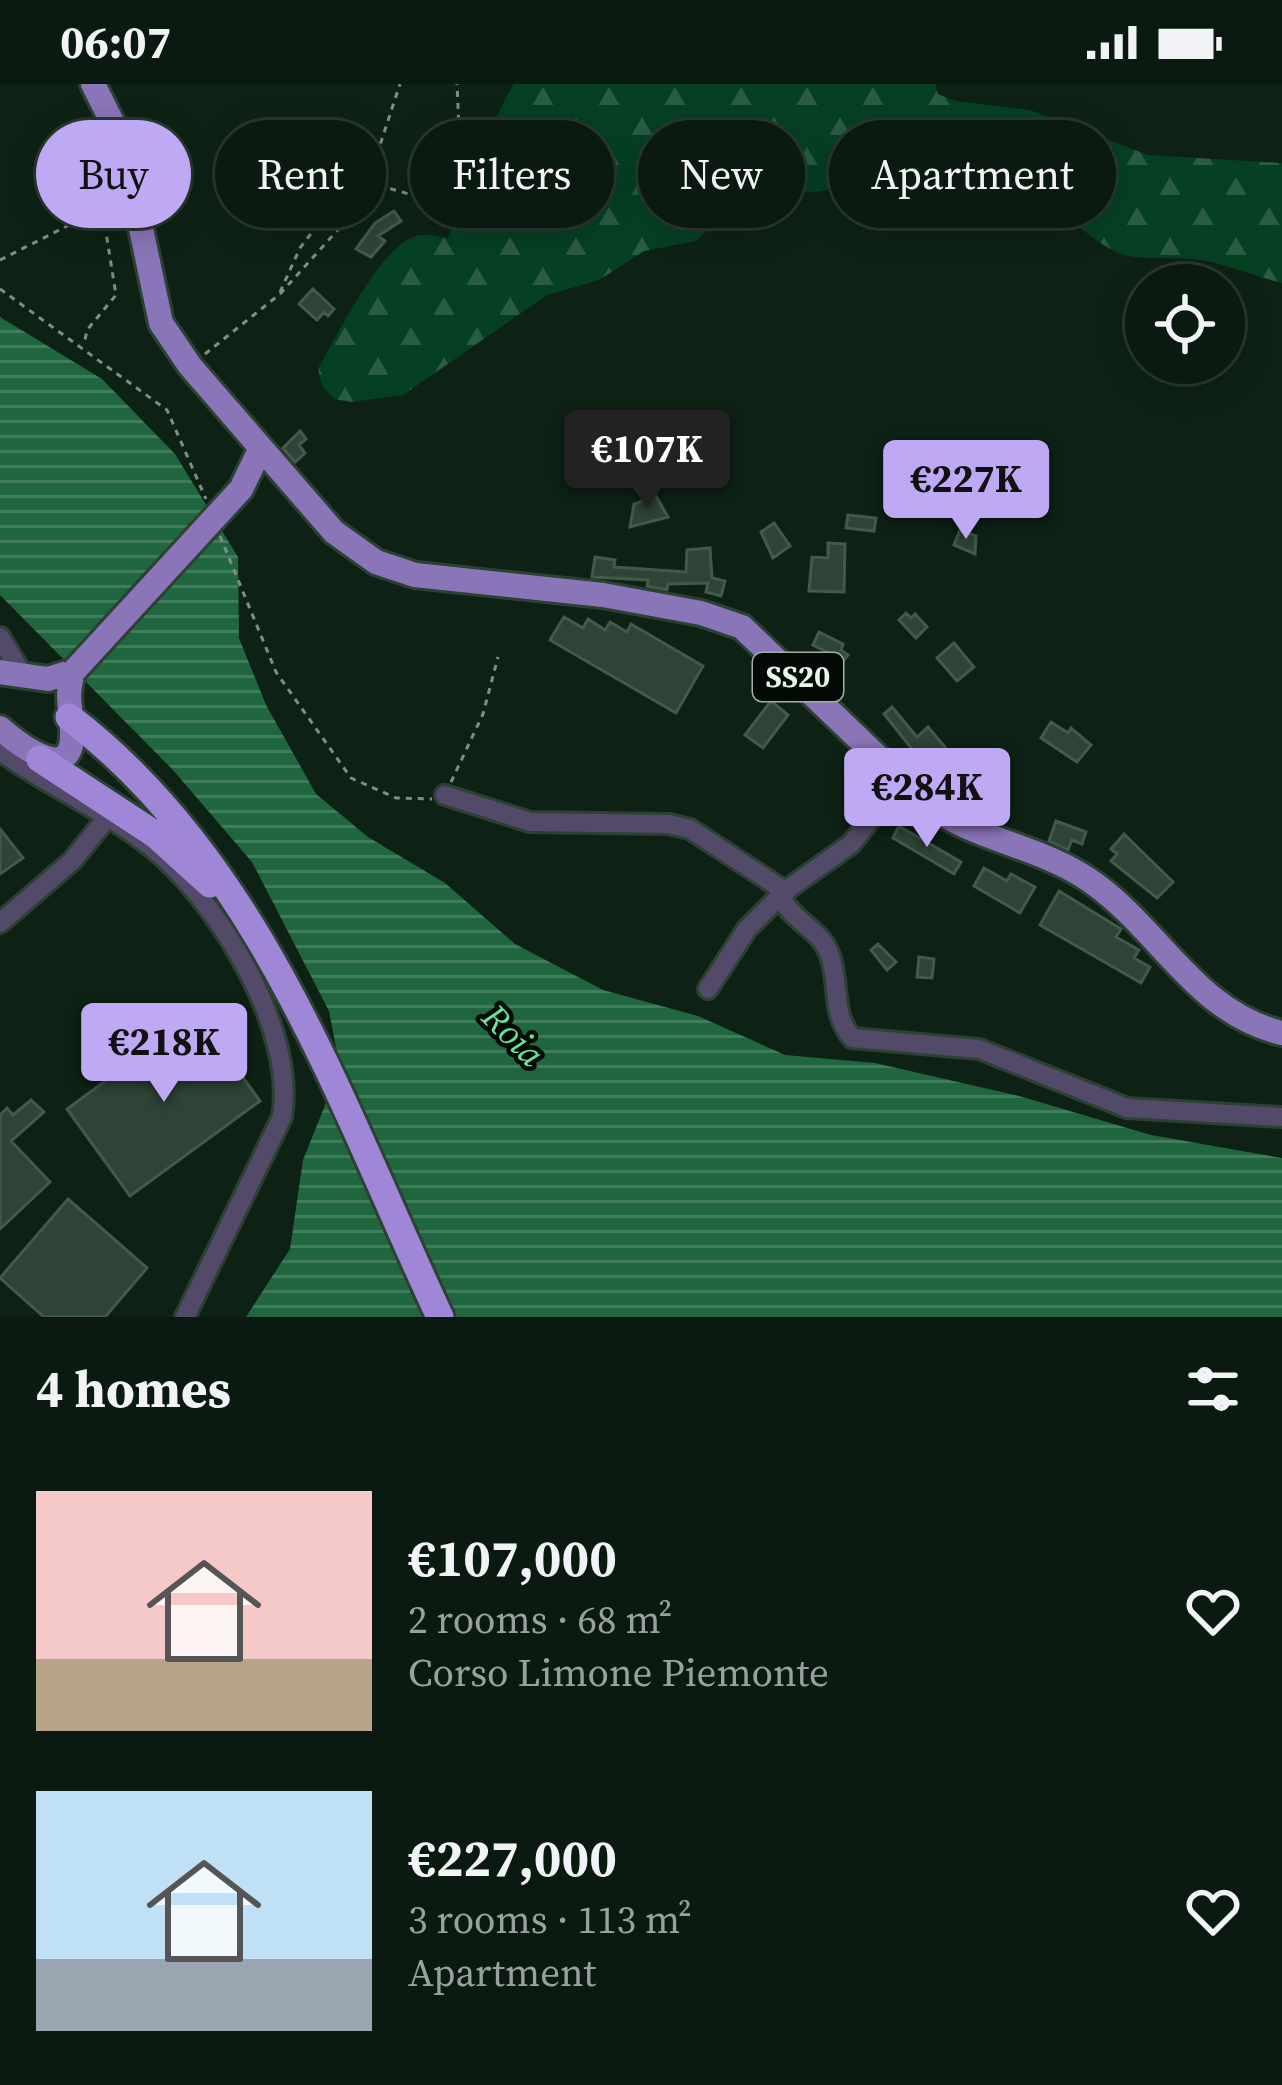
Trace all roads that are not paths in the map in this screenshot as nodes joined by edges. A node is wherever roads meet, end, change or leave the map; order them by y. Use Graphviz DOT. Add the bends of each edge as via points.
graph roads {
  1 [pos="93,84"];
  2 [pos="268,459"];
  3 [pos="0,637"];
  4 [pos="74,671"];
  5 [pos="16,674"];
  6 [pos="69,717"];
  7 [pos="0,728"];
  8 [pos="0,751"];
  9 [pos="40,759"];
  10 [pos="902,781"];
  11 [pos="445,795"];
  12 [pos="106,819"];
  13 [pos="785,891"];
  14 [pos="0,923"];
  15 [pos="250,924"];
  16 [pos="708,989"];
  17 [pos="1282,1034"];
  18 [pos="1282,1117"];
  19 [pos="185,1317"];
  20 [pos="440,1317"];
  1 -- 2 [label="main road, SS20" via="123,144 161,323"];
  2 -- 4 [label="main road, bridge"];
  2 -- 10 [label="main road, SS20" via="334,532 395,568 603,595 742,627"];
  3 -- 5 [label="street"];
  4 -- 5 [label="main road" via="48,680"];
  4 -- 6 [label="main road"];
  5 -- 6 [label="main road"];
  6 -- 9 [label="main road" via="68,746"];
  6 -- 15 [label="highway" via="176,815"];
  7 -- 9 [label="main road"];
  8 -- 12 [label="street"];
  9 -- 15 [label="highway" via="157,835"];
  10 -- 13 [label="street" via="851,844"];
  10 -- 17 [label="main road, SS20" via="952,822 1085,877 1199,990"];
  11 -- 13 [label="street" via="530,823 690,829"];
  12 -- 14 [label="street" via="72,861"];
  12 -- 19 [label="street" via="162,856 244,959 271,1026 285,1099 271,1151"];
  13 -- 16 [label="street" via="747,928"];
  13 -- 18 [label="street" via="790,914 830,955 838,1015 852,1038 979,1049 1127,1108"];
  15 -- 20 [label="highway"];
}
